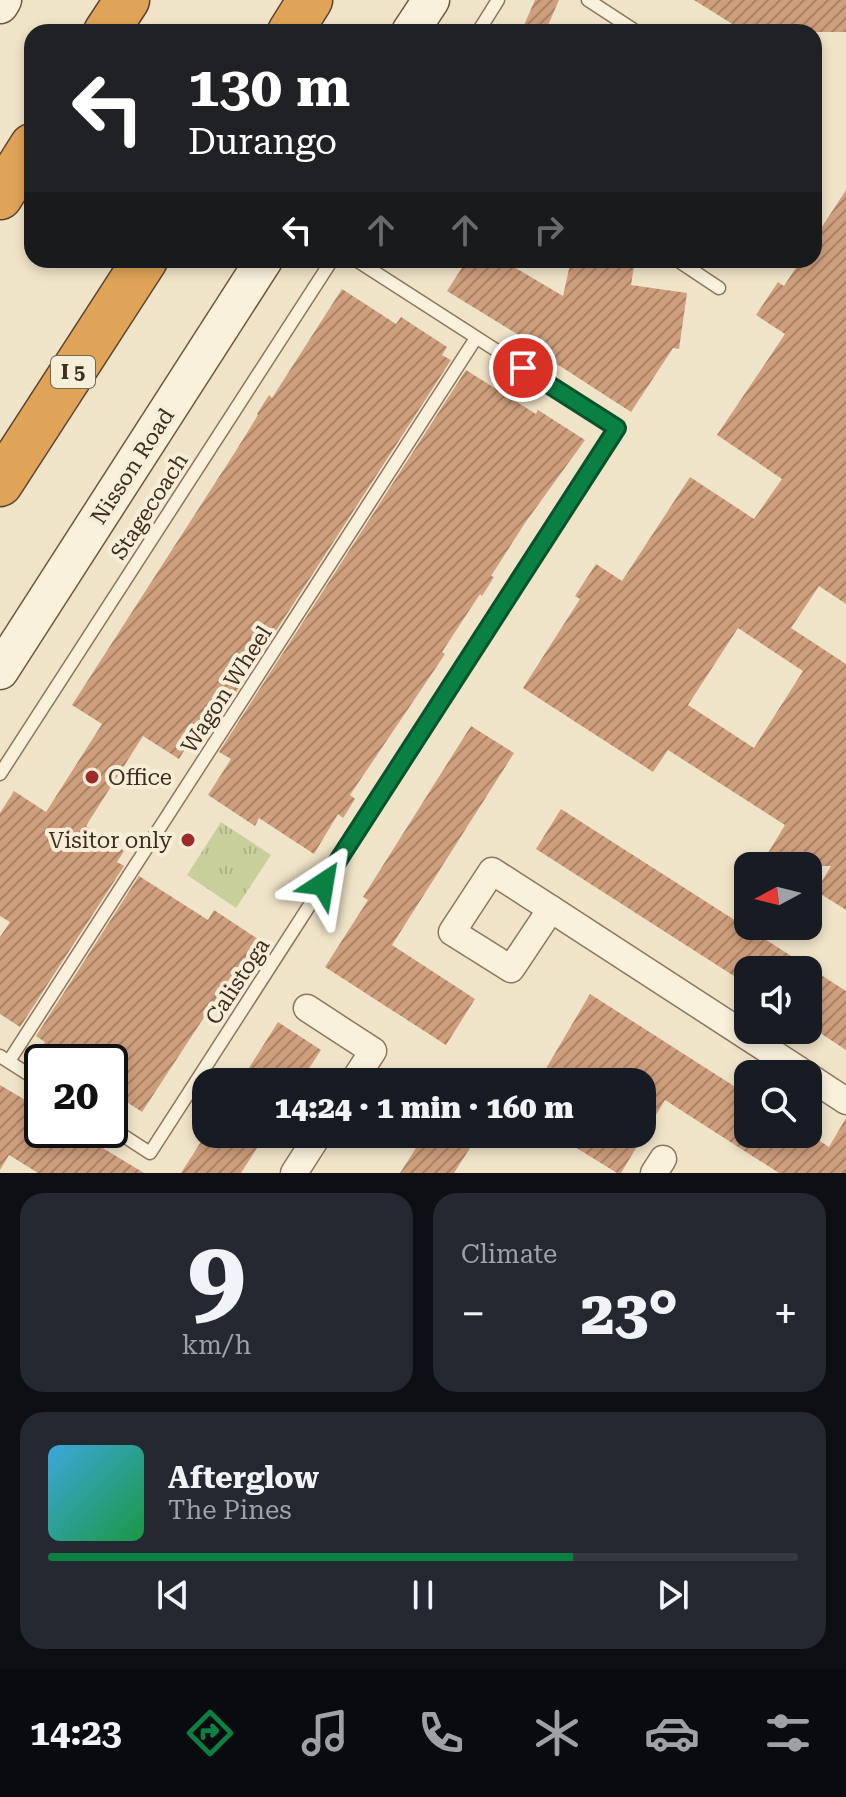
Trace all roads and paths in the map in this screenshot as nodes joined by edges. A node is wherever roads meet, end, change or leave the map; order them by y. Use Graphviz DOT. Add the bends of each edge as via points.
graph roads {
  1 [pos="3,0"];
  2 [pos="127,0"];
  3 [pos="310,0"];
  4 [pos="431,0"];
  5 [pos="498,0"];
  6 [pos="588,0"];
  7 [pos="0,5"];
  8 [pos="111,24"];
  9 [pos="295,24"];
  10 [pos="415,24"];
  11 [pos="483,24"];
  12 [pos="625,24"];
  13 [pos="24,159"];
  14 [pos="0,197"];
  15 [pos="140,268"];
  16 [pos="259,268"];
  17 [pos="327,268"];
  18 [pos="368,268"];
  19 [pos="689,268"];
  20 [pos="719,288"];
  21 [pos="476,338"];
  22 [pos="0,484"];
  23 [pos="0,671"];
  24 [pos="0,774"];
  25 [pos="551,909"];
  26 [pos="307,1008"];
  27 [pos="4,1058"];
  28 [pos="783,1060"];
  29 [pos="362,1068"];
  30 [pos="24,1071"];
  31 [pos="822,1085"];
  32 [pos="846,1101"];
  33 [pos="128,1139"];
  34 [pos="310,1148"];
  35 [pos="294,1173"];
  1 -- 7 [label="street"];
  2 -- 8 [label="highway"];
  3 -- 9 [label="highway"];
  4 -- 10 [label="street"];
  5 -- 11 [label="lane"];
  6 -- 12 [label="lane"];
  13 -- 14 [label="highway"];
  15 -- 22 [label="highway, I 5"];
  16 -- 23 [label="street, Nisson Road"];
  17 -- 24 [label="lane, Stagecoach"];
  18 -- 21 [label="lane"];
  19 -- 20 [label="lane"];
  21 -- 27 [label="lane, Wagon Wheel"];
  21 -- 33 [label="lane, Calistoga" via="617,428 150,1153"];
  25 -- 28 [label="street"];
  26 -- 29 [label="street" via="373,1051"];
  27 -- 30 [label="lane"];
  31 -- 32 [label="street"];
  34 -- 35 [label="street"];
}
